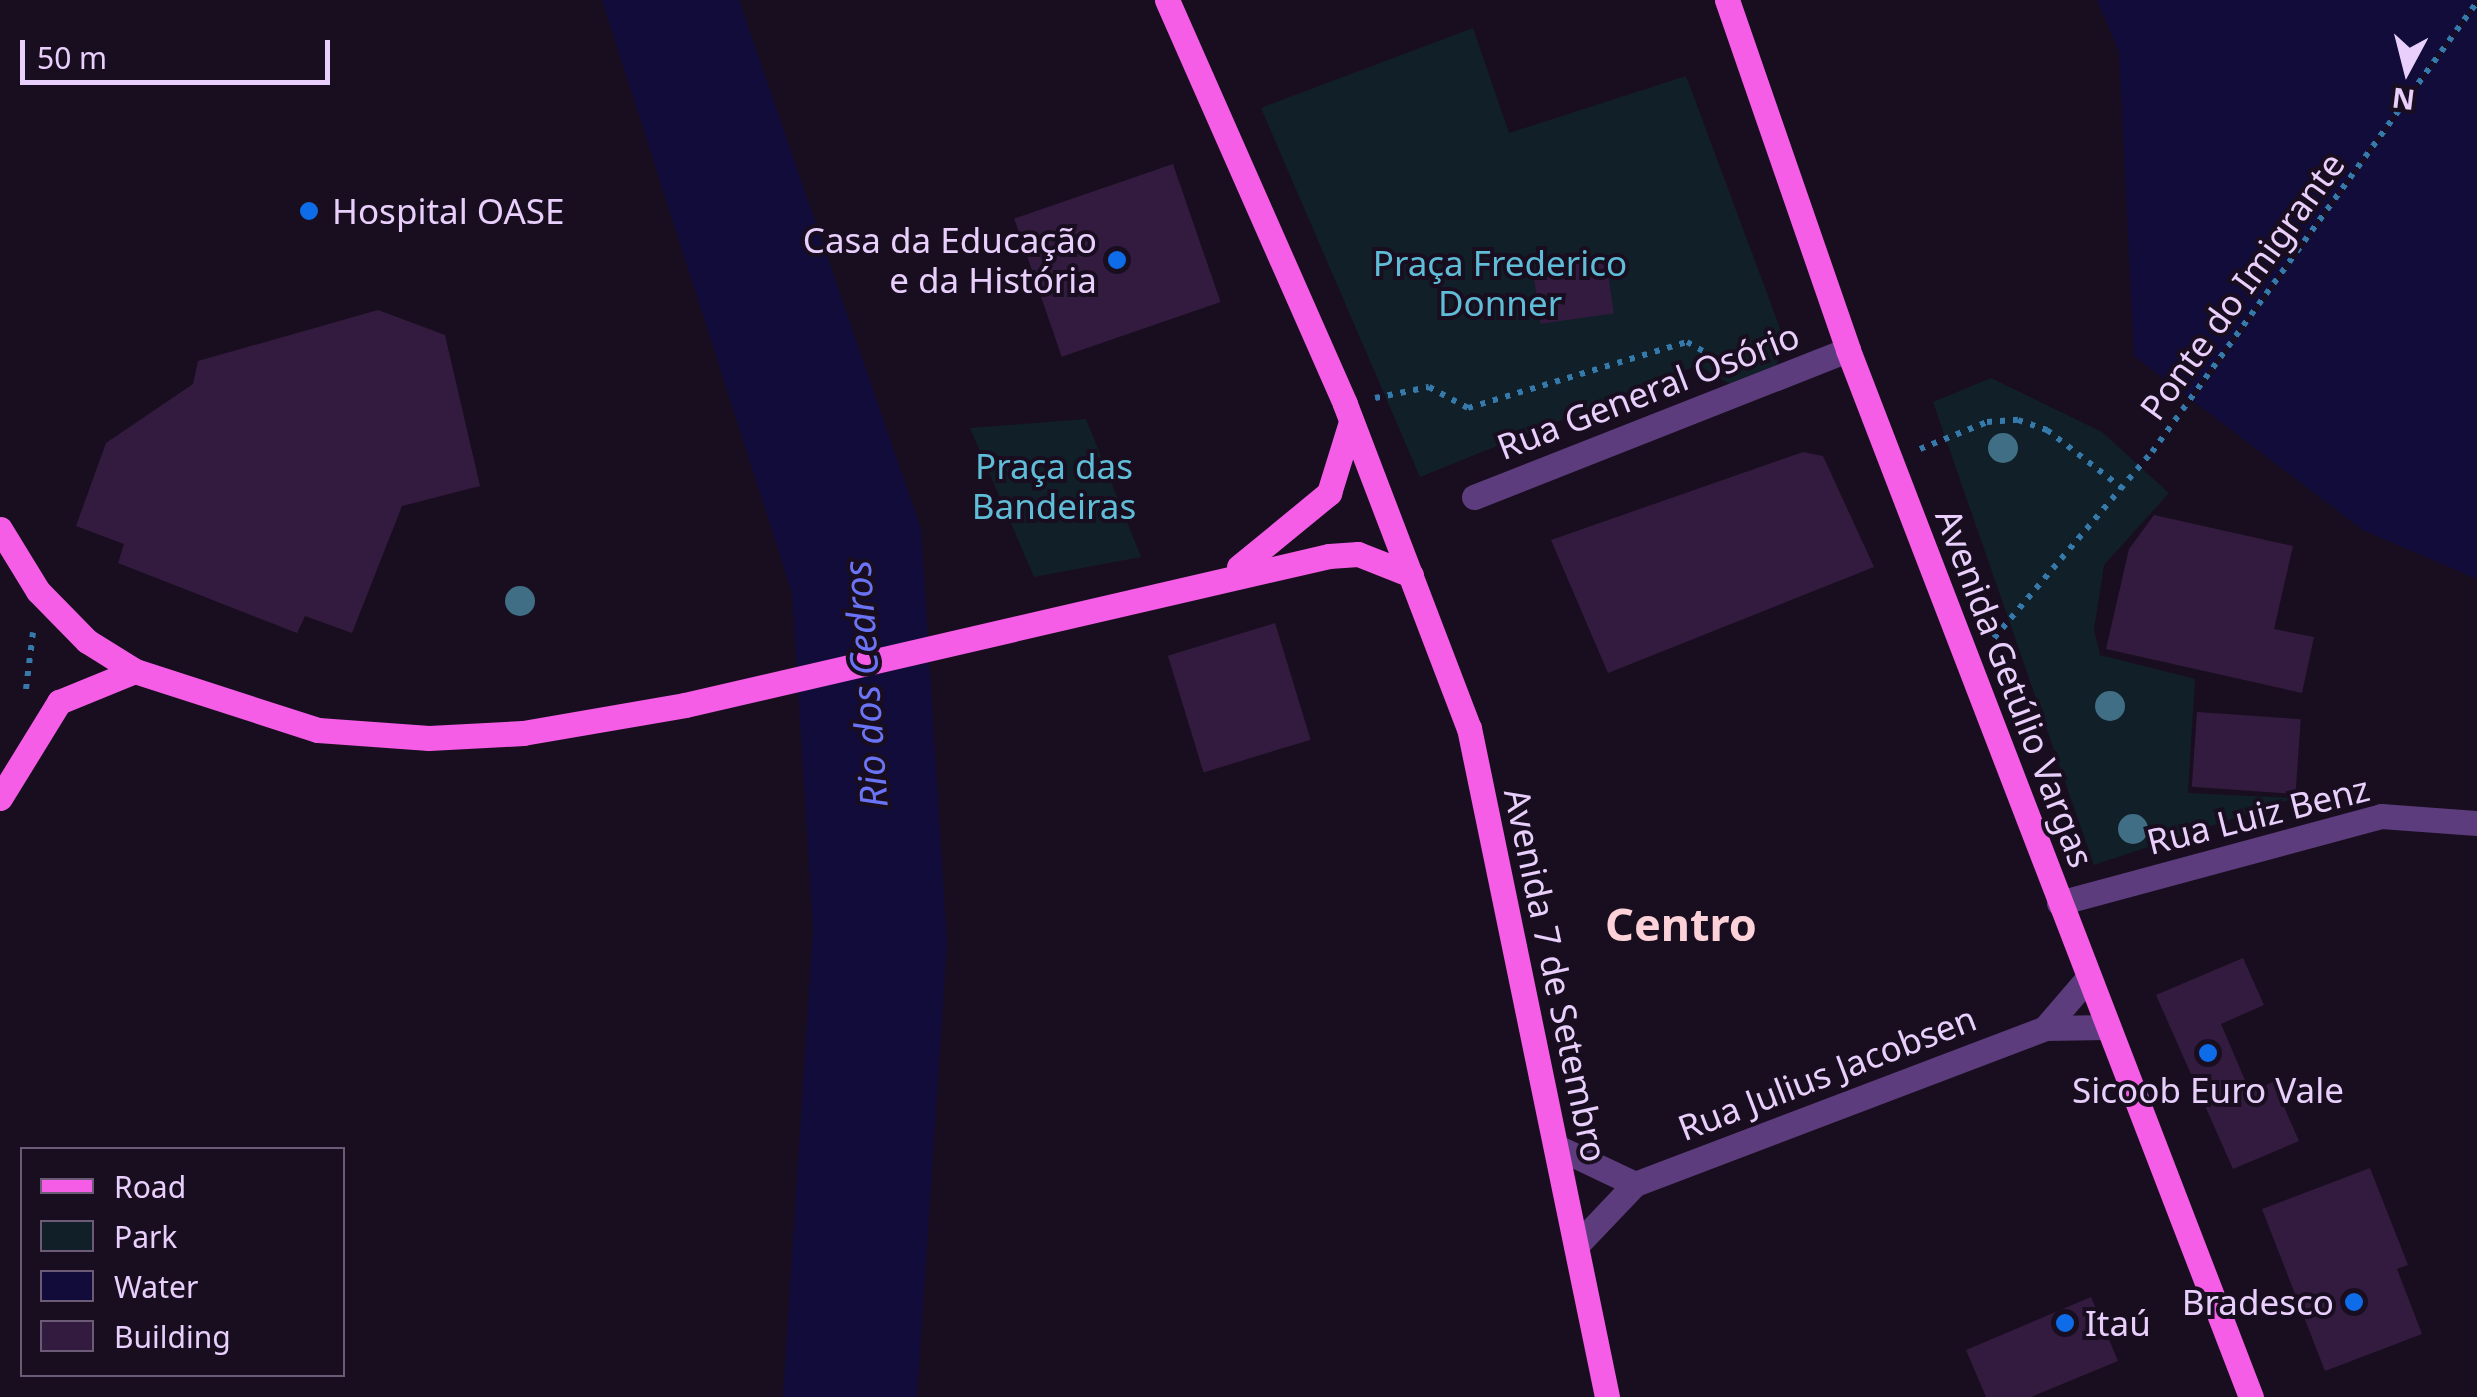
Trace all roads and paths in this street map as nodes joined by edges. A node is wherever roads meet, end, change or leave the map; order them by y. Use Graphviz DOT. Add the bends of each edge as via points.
graph roads {
  1 [pos="1168,0"];
  2 [pos="1727,0"];
  3 [pos="2477,2"];
  4 [pos="1848,350"];
  5 [pos="1762,384"];
  6 [pos="1348,412"];
  7 [pos="1891,461"];
  8 [pos="2122,488"];
  9 [pos="1474,497"];
  10 [pos="0,529"];
  11 [pos="1230,573"];
  12 [pos="1411,575"];
  13 [pos="38,591"];
  14 [pos="1970,666"];
  15 [pos="135,671"];
  16 [pos="24,706"];
  17 [pos="0,798"];
  18 [pos="2477,823"];
  19 [pos="2060,903"];
  20 [pos="2088,978"];
  21 [pos="2107,1027"];
  22 [pos="2045,1028"];
  23 [pos="1558,1147"];
  24 [pos="1635,1184"];
  25 [pos="1576,1246"];
  26 [pos="1607,1397"];
  27 [pos="2250,1397"];
  1 -- 6 [label="main road, Avenida 7 de Setembro"];
  2 -- 4 [label="main road, Avenida Getúlio Vargas"];
  3 -- 8 [label="path, Ponte do Imigrante"];
  4 -- 5 [label="street, Rua General Osório"];
  4 -- 7 [label="main road, Avenida Getúlio Vargas"];
  5 -- 6 [label="path" via="1687,342 1468,408 1429,387"];
  5 -- 9 [label="street, Rua General Osório"];
  6 -- 11 [label="main road" via="1329,493 1306,521"];
  6 -- 12 [label="main road, Avenida 7 de Setembro"];
  7 -- 8 [label="path" via="1987,422 2018,420 2047,430"];
  7 -- 14 [label="main road, Avenida Getúlio Vargas"];
  8 -- 14 [label="path, Ponte do Imigrante"];
  10 -- 13 [label="main road"];
  11 -- 12 [label="main road" via="1358,554"];
  11 -- 15 [label="main road" via="684,706 523,734 318,730"];
  12 -- 23 [label="main road, Avenida 7 de Setembro" via="1469,728"];
  13 -- 15 [label="main road" via="87,641"];
  13 -- 16 [label="path"];
  14 -- 19 [label="main road, Avenida Getúlio Vargas"];
  15 -- 17 [label="main road" via="58,702"];
  18 -- 19 [label="street, Rua Luiz Benz" via="2381,816"];
  19 -- 20 [label="main road, Avenida Getúlio Vargas"];
  20 -- 21 [label="main road, Avenida Getúlio Vargas"];
  20 -- 22 [label="street, Rua Julius Jacobsen"];
  21 -- 22 [label="street, Rua Julius Jacobsen"];
  21 -- 27 [label="main road, Avenida Getúlio Vargas"];
  22 -- 24 [label="street, Rua Julius Jacobsen"];
  23 -- 24 [label="street"];
  23 -- 25 [label="main road, Avenida 7 de Setembro"];
  24 -- 25 [label="street, Rua Julius Jacobsen"];
  25 -- 26 [label="main road, Avenida 7 de Setembro"];
}
